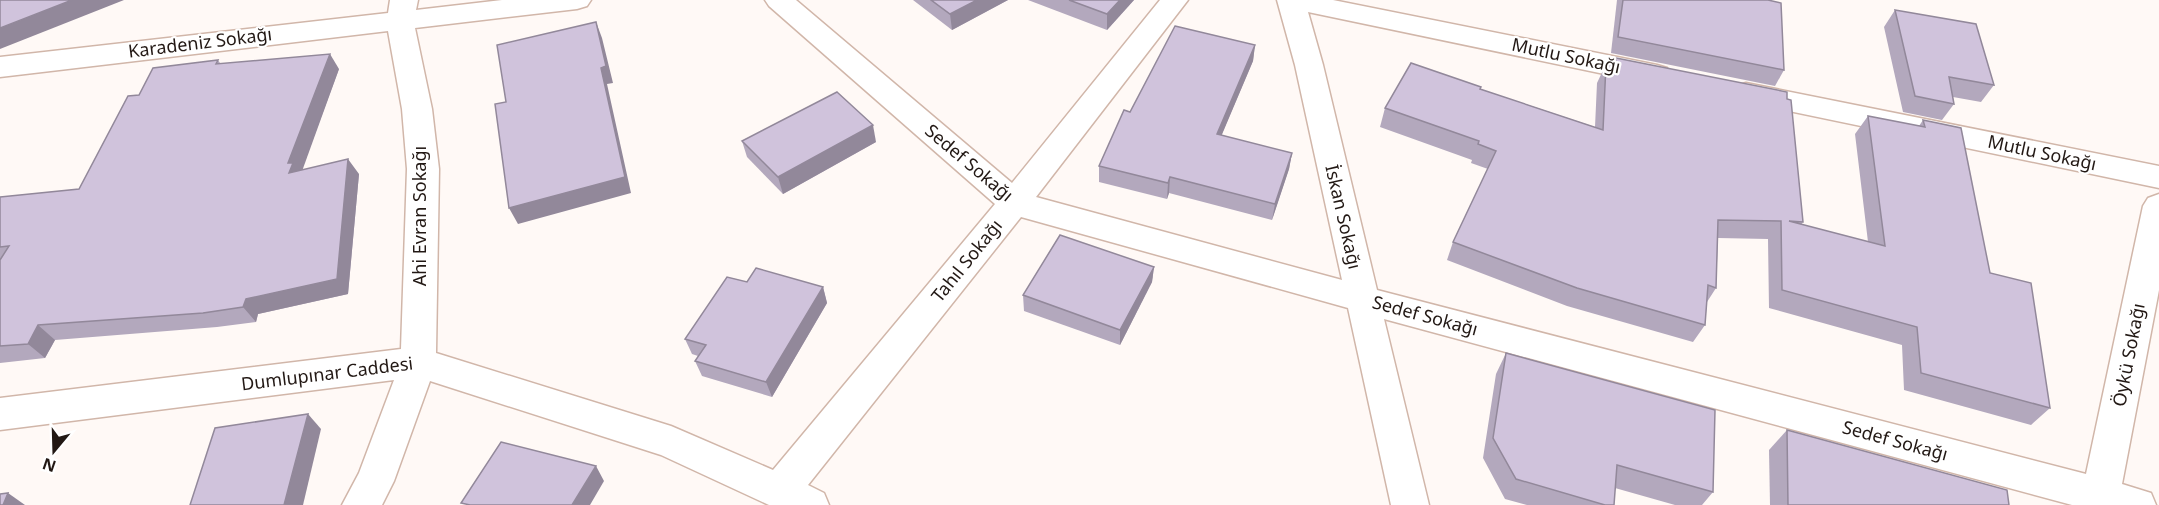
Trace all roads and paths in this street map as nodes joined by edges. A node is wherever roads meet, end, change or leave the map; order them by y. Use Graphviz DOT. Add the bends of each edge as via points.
graph roads {
  1 [pos="577,0"];
  2 [pos="779,0"];
  3 [pos="1174,0"];
  4 [pos="1291,0"];
  5 [pos="402,10"];
  6 [pos="0,67"];
  7 [pos="1678,79"];
  8 [pos="1725,88"];
  9 [pos="2159,177"];
  10 [pos="1014,203"];
  11 [pos="2159,206"];
  12 [pos="1362,299"];
  13 [pos="418,362"];
  14 [pos="0,414"];
  15 [pos="795,498"];
  16 [pos="2100,500"];
  17 [pos="361,505"];
  18 [pos="1410,505"];
  19 [pos="2137,505"];
  1 -- 5 [label="street, Karadeniz Sokağı"];
  2 -- 10 [label="street, Sedef Sokağı"];
  3 -- 10 [label="street, Tahıl Sokağı"];
  4 -- 7 [label="street, Mutlu Sokağı"];
  4 -- 12 [label="street, İskan Sokağı"];
  5 -- 6 [label="street, Karadeniz Sokağı"];
  5 -- 13 [label="street, Ahi Evran Sokağı" via="423,169"];
  8 -- 9 [label="street, Mutlu Sokağı"];
  10 -- 12 [label="street, Sedef Sokağı"];
  10 -- 15 [label="street, Tahıl Sokağı"];
  11 -- 16 [label="street, Öykü Sokağı"];
  12 -- 16 [label="street, Sedef Sokağı"];
  12 -- 18 [label="street, İskan Sokağı"];
  13 -- 14 [label="street, Dumlupınar Caddesi"];
  13 -- 15 [label="street, Dumlupınar Caddesi" via="670,442"];
  13 -- 17 [label="street, Ahi Evran Sokağı" via="375,481"];
  16 -- 19 [label="street, Sedef Sokağı"];
}
